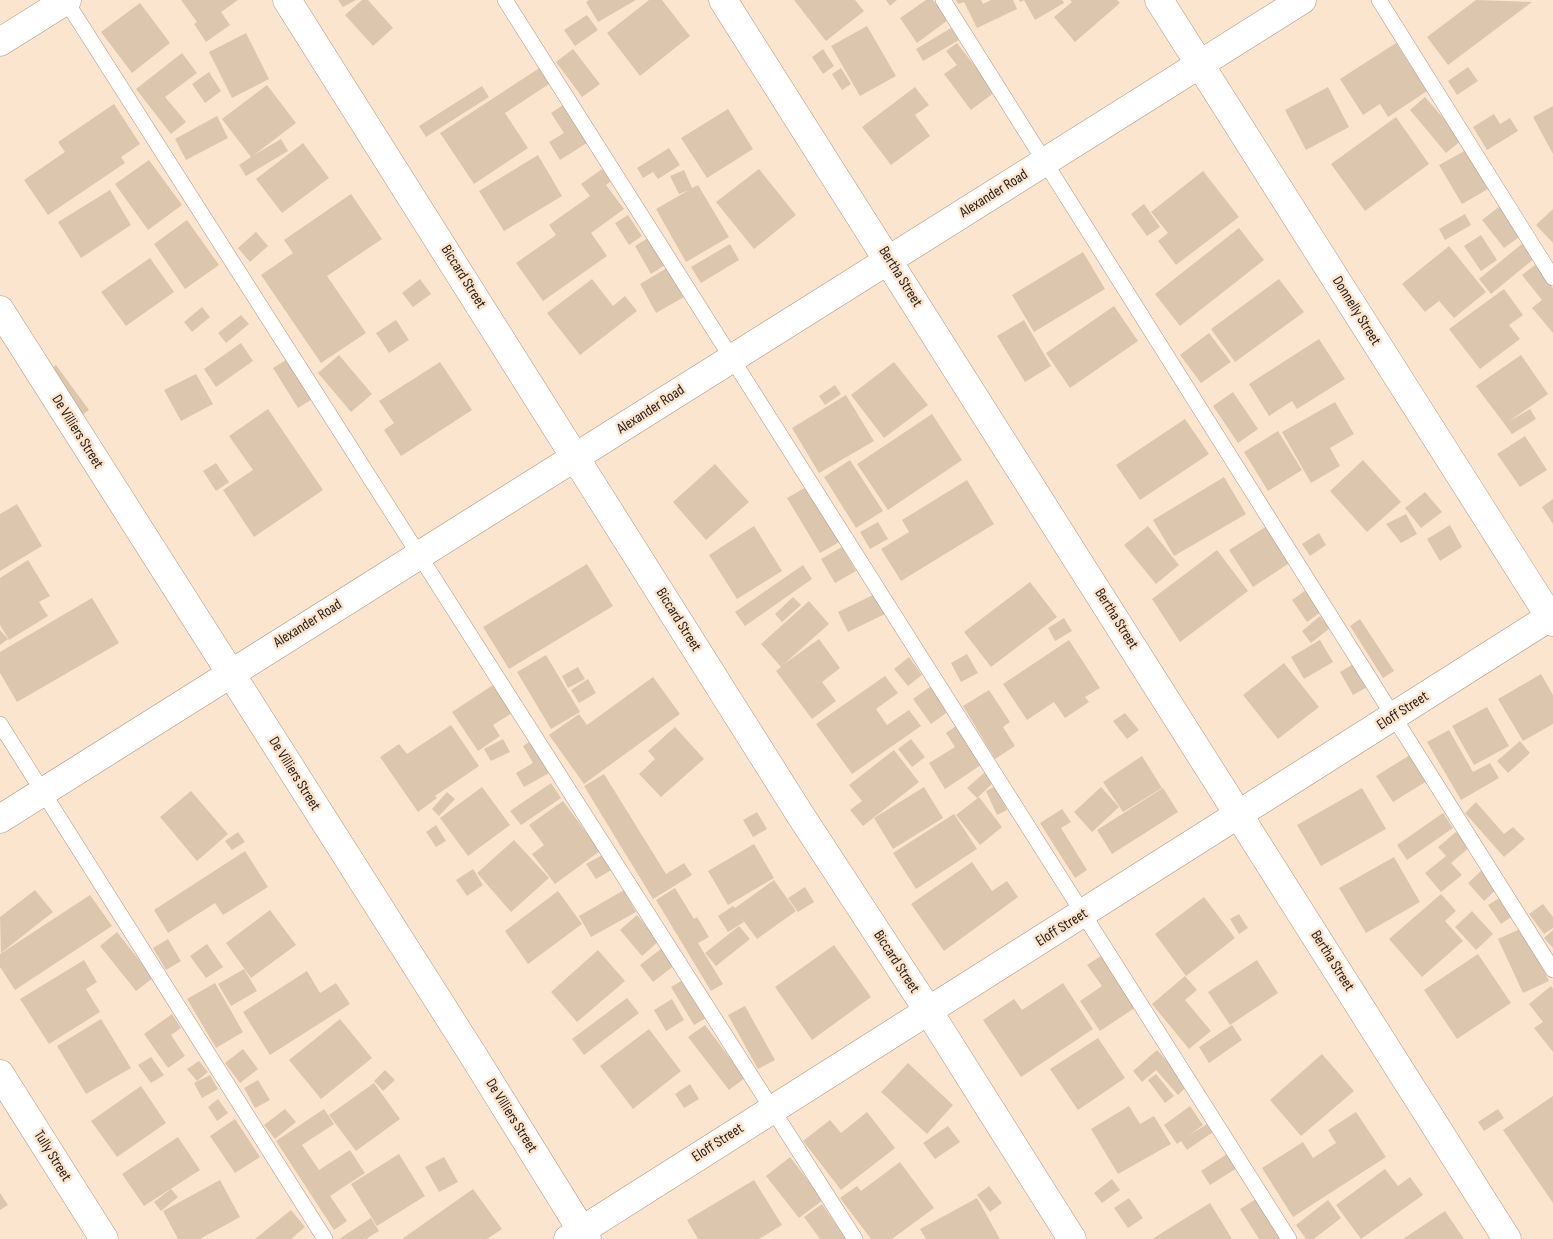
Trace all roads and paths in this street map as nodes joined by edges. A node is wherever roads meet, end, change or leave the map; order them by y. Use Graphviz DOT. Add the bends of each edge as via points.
graph roads {
  1 [pos="66,0"];
  2 [pos="287,0"];
  3 [pos="504,0"];
  4 [pos="723,0"];
  5 [pos="943,0"];
  6 [pos="1159,0"];
  7 [pos="1302,0"];
  8 [pos="1378,0"];
  9 [pos="0,42"];
  10 [pos="1199,63"];
  11 [pos="1044,163"];
  12 [pos="890,260"];
  13 [pos="1553,278"];
  14 [pos="0,310"];
  15 [pos="732,358"];
  16 [pos="577,458"];
  17 [pos="418,556"];
  18 [pos="1552,618"];
  19 [pos="230,673"];
  20 [pos="1394,717"];
  21 [pos="0,724"];
  22 [pos="43,792"];
  23 [pos="1240,814"];
  24 [pos="0,819"];
  25 [pos="1083,915"];
  26 [pos="1553,970"];
  27 [pos="929,1012"];
  28 [pos="0,1074"];
  29 [pos="773,1108"];
  30 [pos="579,1236"];
  31 [pos="104,1239"];
  32 [pos="325,1239"];
  33 [pos="855,1239"];
  34 [pos="1072,1239"];
  35 [pos="1290,1239"];
  36 [pos="1507,1239"];
  1 -- 9 [label="street"];
  1 -- 17 [label="lane"];
  2 -- 16 [label="street, Biccard Street"];
  3 -- 15 [label="lane"];
  4 -- 12 [label="street, Bertha Street"];
  5 -- 11 [label="lane"];
  6 -- 10 [label="street, Donnelly Street"];
  7 -- 10 [label="street, Alexander Road"];
  8 -- 13 [label="lane"];
  10 -- 11 [label="street, Alexander Road"];
  10 -- 18 [label="street, Donnelly Street"];
  11 -- 12 [label="street, Alexander Road"];
  11 -- 20 [label="lane"];
  12 -- 15 [label="street, Alexander Road"];
  12 -- 23 [label="street, Bertha Street"];
  14 -- 19 [label="street, De Villiers Street"];
  15 -- 16 [label="street, Alexander Road"];
  15 -- 25 [label="lane"];
  16 -- 17 [label="street, Alexander Road"];
  16 -- 27 [label="street, Biccard Street" via="796,808"];
  17 -- 19 [label="street, Alexander Road"];
  17 -- 29 [label="lane"];
  18 -- 20 [label="street, Eloff Street"];
  19 -- 22 [label="street, Alexander Road"];
  19 -- 30 [label="street, De Villiers Street" via="473,1055"];
  20 -- 23 [label="street, Eloff Street"];
  20 -- 26 [label="lane"];
  21 -- 22 [label="lane"];
  22 -- 24 [label="street, Alexander Road"];
  22 -- 32 [label="lane"];
  23 -- 25 [label="street, Eloff Street"];
  23 -- 36 [label="street, Bertha Street"];
  25 -- 27 [label="street, Eloff Street"];
  25 -- 35 [label="lane"];
  27 -- 29 [label="street, Eloff Street"];
  27 -- 34 [label="street, Biccard Street"];
  28 -- 31 [label="street, Tully Street"];
  29 -- 30 [label="street, Eloff Street"];
  29 -- 33 [label="lane"];
}
